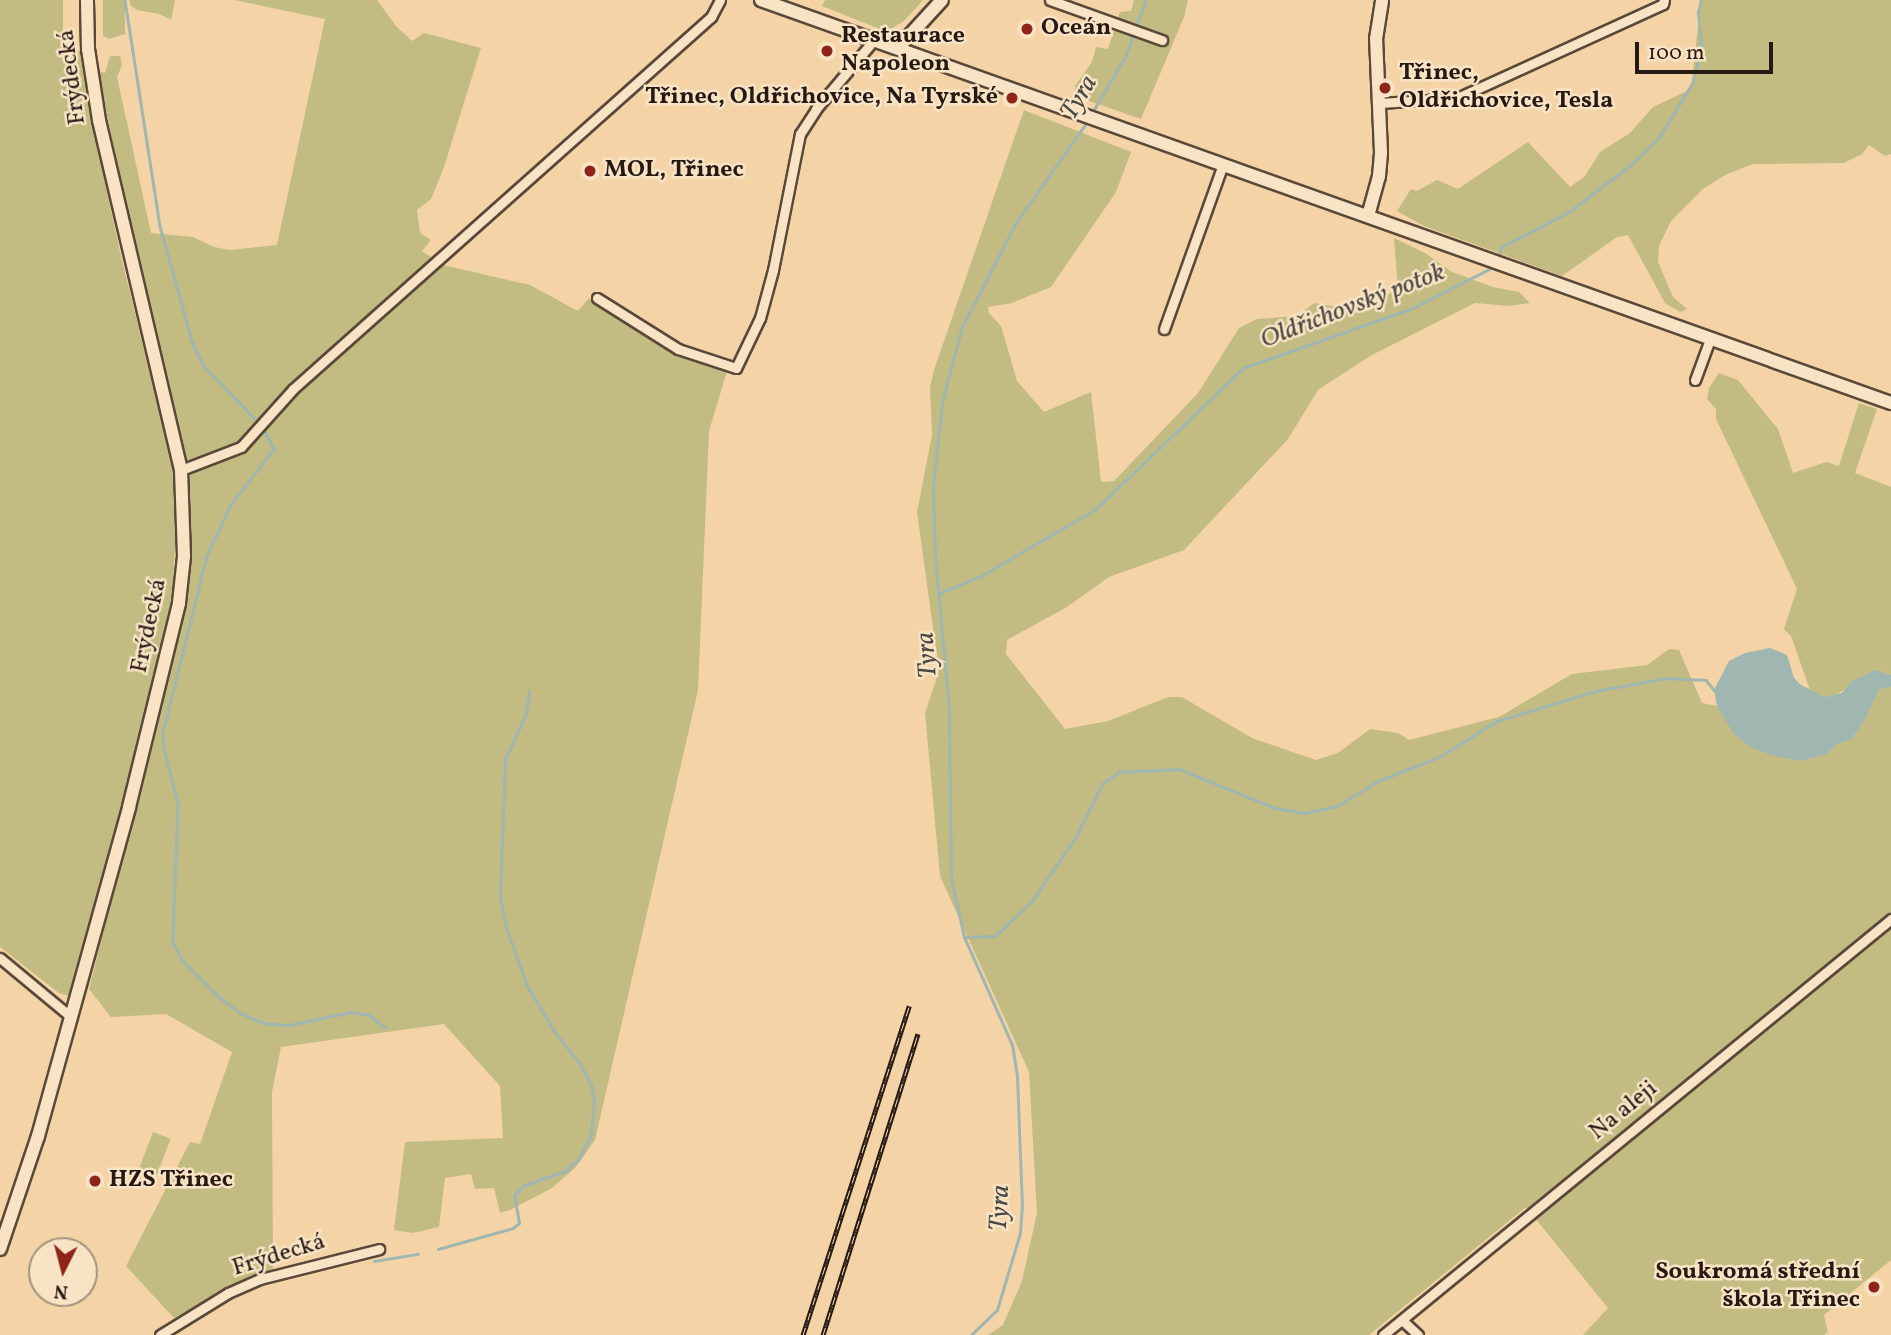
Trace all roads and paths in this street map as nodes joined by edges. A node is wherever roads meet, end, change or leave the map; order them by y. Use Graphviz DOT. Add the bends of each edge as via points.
graph roads {
  1 [pos="87,0"];
  2 [pos="720,0"];
  3 [pos="761,0"];
  4 [pos="942,0"];
  5 [pos="1050,0"];
  6 [pos="1382,0"];
  7 [pos="1664,0"];
  8 [pos="874,40"];
  9 [pos="1162,40"];
  10 [pos="898,48"];
  11 [pos="1380,103"];
  12 [pos="1223,164"];
  13 [pos="1368,216"];
  14 [pos="597,298"];
  15 [pos="1164,329"];
  16 [pos="1710,339"];
  17 [pos="1695,380"];
  18 [pos="1891,403"];
  19 [pos="181,470"];
  20 [pos="1891,919"];
  21 [pos="0,958"];
  22 [pos="71,1017"];
  23 [pos="0,1249"];
  24 [pos="379,1249"];
  25 [pos="1402,1320"];
  26 [pos="160,1335"];
  27 [pos="1383,1335"];
  28 [pos="1418,1335"];
  1 -- 19 [label="main road, Frýdecká" via="88,49 99,120"];
  2 -- 19 [label="street" via="711,17 293,389 241,447"];
  3 -- 8 [label="main road"];
  4 -- 10 [label="main road"];
  5 -- 9 [label="street"];
  6 -- 11 [label="main road" via="1376,39"];
  7 -- 11 [label="street" via="1457,98"];
  8 -- 10 [label="main road"];
  8 -- 14 [label="street" via="800,134 761,318 736,368 678,349"];
  10 -- 12 [label="main road"];
  11 -- 13 [label="main road" via="1379,176"];
  12 -- 13 [label="main road"];
  12 -- 15 [label="street"];
  13 -- 16 [label="main road"];
  16 -- 17 [label="street"];
  16 -- 18 [label="main road"];
  19 -- 22 [label="main road, Frýdecká" via="184,545 179,603"];
  20 -- 25 [label="street, Na aleji"];
  21 -- 22 [label="street"];
  22 -- 23 [label="main road, Frýdecká"];
  24 -- 26 [label="street, Frýdecká" via="260,1279"];
  25 -- 27 [label="street, Na aleji"];
  25 -- 28 [label="street"];
}
